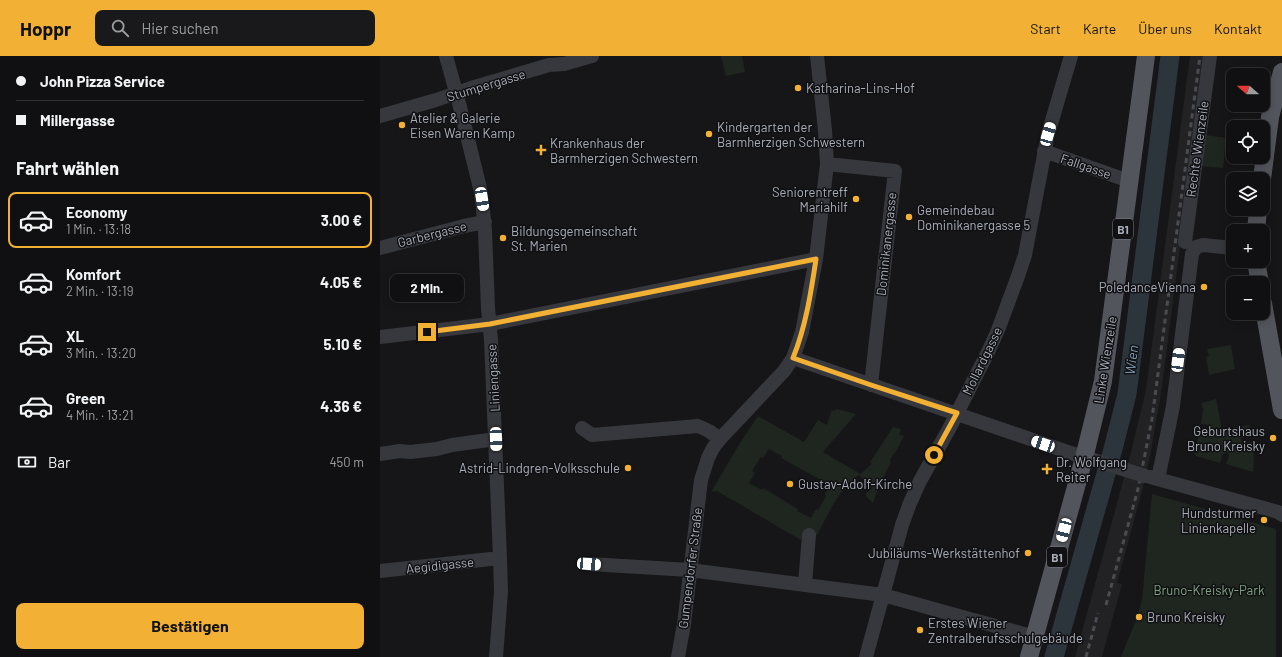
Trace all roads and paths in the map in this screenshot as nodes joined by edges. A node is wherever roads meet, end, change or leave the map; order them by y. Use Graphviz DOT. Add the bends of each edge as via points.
graph roads {
  1 [pos="446,56"];
  2 [pos="592,56"];
  3 [pos="817,56"];
  4 [pos="1071,56"];
  5 [pos="1146,56"];
  6 [pos="1210,56"];
  7 [pos="1282,72"];
  8 [pos="456,94"];
  9 [pos="380,116"];
  10 [pos="1276,119"];
  11 [pos="1044,151"];
  12 [pos="826,164"];
  13 [pos="1264,172"];
  14 [pos="1129,181"];
  15 [pos="485,222"];
  16 [pos="1185,242"];
  17 [pos="1226,247"];
  18 [pos="380,248"];
  19 [pos="816,259"];
  20 [pos="1266,320"];
  21 [pos="490,324"];
  22 [pos="380,337"];
  23 [pos="793,358"];
  24 [pos="871,385"];
  25 [pos="1282,410"];
  26 [pos="957,413"];
  27 [pos="582,428"];
  28 [pos="496,439"];
  29 [pos="720,439"];
  30 [pos="380,454"];
  31 [pos="1088,459"];
  32 [pos="1152,478"];
  33 [pos="1282,515"];
  34 [pos="809,535"];
  35 [pos="500,558"];
  36 [pos="589,564"];
  37 [pos="690,570"];
  38 [pos="380,571"];
  39 [pos="805,584"];
  40 [pos="883,595"];
  41 [pos="1035,637"];
  42 [pos="496,657"];
  43 [pos="678,657"];
  44 [pos="866,657"];
  45 [pos="1029,657"];
  1 -- 8 [label="street, Liniengasse"];
  2 -- 8 [label="street, Stumpergasse" via="564,64 549,65"];
  3 -- 12 [label="street"];
  4 -- 11 [label="street, Mollardgasse"];
  5 -- 14 [label="main road, Linke Wienzeile / B1"];
  6 -- 16 [label="street, Rechte Wienzeile"];
  7 -- 10 [label="main road"];
  8 -- 9 [label="street, Stumpergasse"];
  8 -- 15 [label="street, Liniengasse" via="480,188"];
  10 -- 13 [label="main road"];
  11 -- 14 [label="street, Fallgasse"];
  11 -- 26 [label="street, Mollardgasse" via="1018,276 998,330"];
  12 -- 19 [label="street"];
  12 -- 24 [label="street, Dominikanergasse" via="895,171"];
  14 -- 31 [label="main road, Linke Wienzeile / B1" via="1104,375"];
  15 -- 18 [label="street, Garbergasse"];
  15 -- 21 [label="street, Liniengasse"];
  17 -- 32 [label="street" via="1203,245 1196,247 1192,254 1172,406"];
  19 -- 21 [label="street"];
  19 -- 23 [label="street" via="805,319"];
  20 -- 25 [label="main road"];
  21 -- 22 [label="street"];
  21 -- 28 [label="street, Liniengasse"];
  23 -- 24 [label="street"];
  23 -- 29 [label="street, Gumpendorfer Straße" via="784,371"];
  24 -- 26 [label="street"];
  26 -- 31 [label="street"];
  26 -- 40 [label="street, Mollardgasse" via="910,503"];
  27 -- 29 [label="street" via="592,435 698,426"];
  28 -- 30 [label="street" via="437,449"];
  28 -- 35 [label="street, Liniengasse"];
  29 -- 37 [label="street, Gumpendorfer Straße" via="708,458 701,480"];
  31 -- 32 [label="street, bridge"];
  31 -- 41 [label="main road, Linke Wienzeile / B1"];
  32 -- 33 [label="street"];
  34 -- 39 [label="street"];
  35 -- 38 [label="street, Aegidigasse"];
  35 -- 42 [label="street, Liniengasse" via="501,592"];
  36 -- 37 [label="street"];
  37 -- 39 [label="street"];
  37 -- 43 [label="street, Gumpendorfer Straße"];
  39 -- 40 [label="street"];
  40 -- 41 [label="street"];
  40 -- 44 [label="street, Mollardgasse"];
  41 -- 45 [label="main road, Linke Wienzeile / B1"];
}
